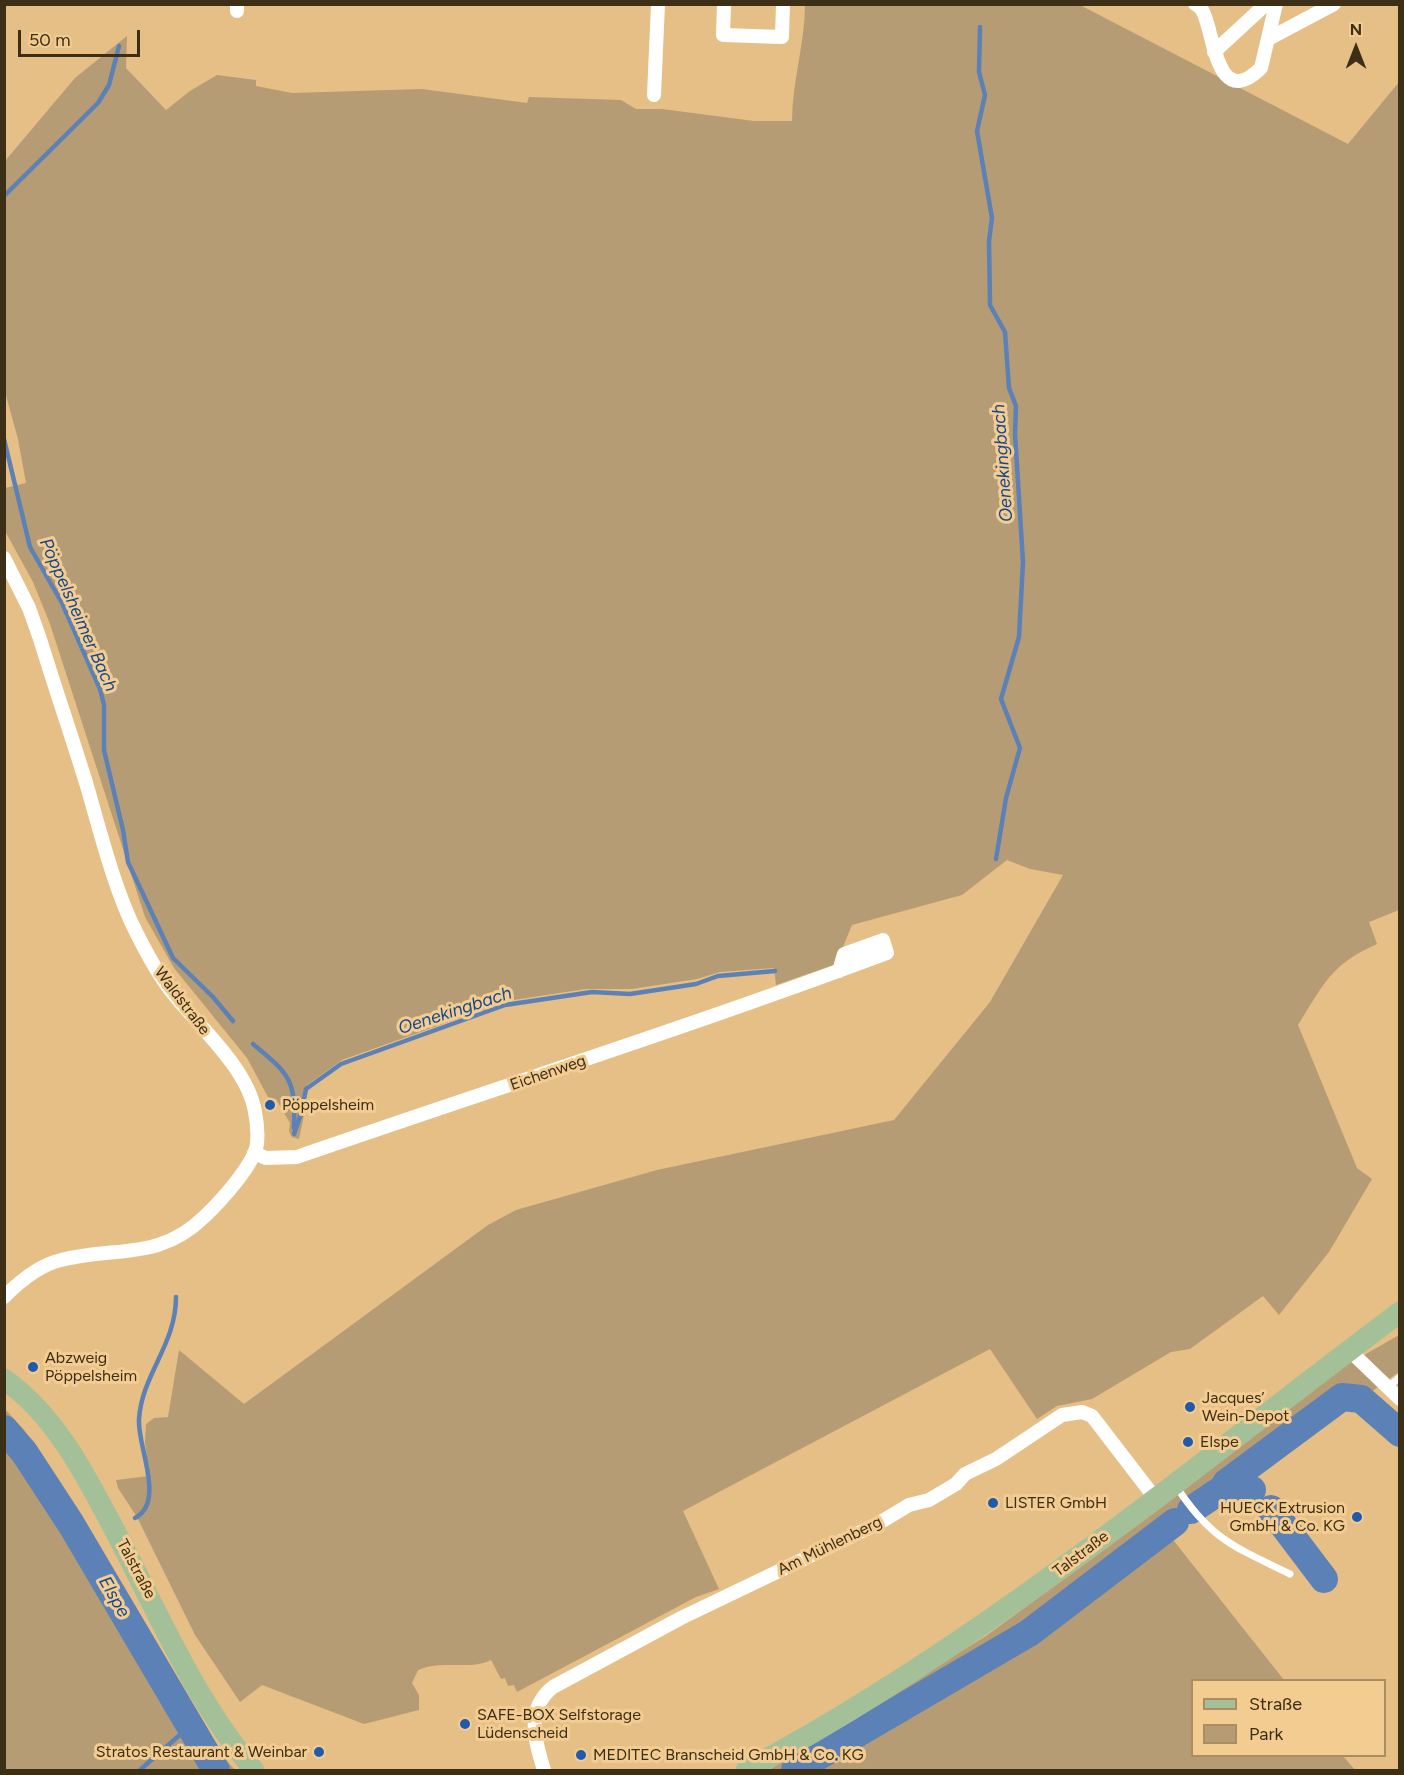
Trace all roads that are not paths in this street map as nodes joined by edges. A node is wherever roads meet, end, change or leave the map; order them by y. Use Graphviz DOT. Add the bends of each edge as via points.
graph roads {
  1 [pos="658,4"];
  2 [pos="724,4"];
  3 [pos="783,4"];
  4 [pos="1195,4"];
  5 [pos="1266,4"];
  6 [pos="1276,4"];
  7 [pos="1334,4"];
  8 [pos="1270,38"];
  9 [pos="1214,52"];
  10 [pos="654,95"];
  11 [pos="4,558"];
  12 [pos="839,971"];
  13 [pos="254,1153"];
  14 [pos="4,1297"];
  15 [pos="1400,1312"];
  16 [pos="1349,1350"];
  17 [pos="1400,1377"];
  18 [pos="4,1378"];
  19 [pos="1388,1387"];
  20 [pos="1400,1399"];
  21 [pos="1175,1484"];
  22 [pos="1155,1498"];
  23 [pos="1290,1574"];
  24 [pos="254,1770"];
  25 [pos="544,1770"];
  26 [pos="746,1770"];
  1 -- 10 [label="street"];
  2 -- 3 [label="street" via="723,35 782,37"];
  4 -- 9 [label="street" via="1203,10"];
  5 -- 9 [label="street"];
  6 -- 8 [label="street"];
  7 -- 8 [label="street"];
  8 -- 9 [label="street" via="1261,68 1246,78 1230,78"];
  11 -- 13 [label="street, Waldstraße" via="40,639 135,930 170,990 248,1087 257,1128"];
  12 -- 13 [label="street, Eichenweg" via="735,1010 297,1157 266,1158"];
  13 -- 14 [label="street" via="222,1198 172,1242 142,1250 59,1260 25,1278"];
  15 -- 16 [label="main road, Talstraße"];
  16 -- 19 [label="street"];
  16 -- 21 [label="main road, Talstraße"];
  17 -- 19 [label="lane"];
  18 -- 24 [label="main road, Talstraße" via="38,1408 82,1467 197,1686"];
  19 -- 20 [label="street"];
  21 -- 22 [label="main road, Talstraße"];
  21 -- 23 [label="lane" via="1195,1515 1223,1540"];
  22 -- 25 [label="street, Am Mühlenberg" via="1092,1416 1082,1412 1062,1415 929,1500 909,1505 552,1686 540,1698 535,1714 534,1736"];
  22 -- 26 [label="main road, Talstraße" via="967,1636 892,1685"];
}
